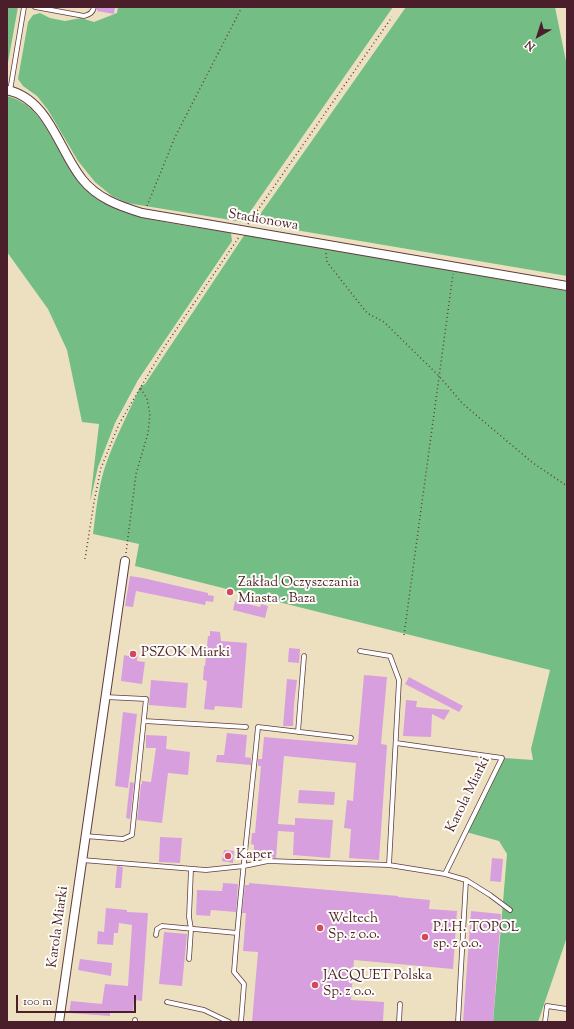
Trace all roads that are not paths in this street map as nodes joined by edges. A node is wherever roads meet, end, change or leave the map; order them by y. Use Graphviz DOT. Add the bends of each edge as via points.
graph roads {
  1 [pos="24,7"];
  2 [pos="35,7"];
  3 [pos="94,7"];
  4 [pos="8,91"];
  5 [pos="567,286"];
  6 [pos="125,561"];
  7 [pos="360,651"];
  8 [pos="304,656"];
  9 [pos="105,697"];
  10 [pos="144,721"];
  11 [pos="246,728"];
  12 [pos="298,732"];
  13 [pos="351,738"];
  14 [pos="396,743"];
  15 [pos="85,836"];
  16 [pos="81,860"];
  17 [pos="389,864"];
  18 [pos="244,866"];
  19 [pos="191,869"];
  20 [pos="444,874"];
  21 [pos="466,880"];
  22 [pos="510,910"];
  23 [pos="191,929"];
  24 [pos="237,933"];
  25 [pos="156,935"];
  26 [pos="189,959"];
  27 [pos="166,1002"];
  28 [pos="400,1004"];
  29 [pos="567,1009"];
  30 [pos="59,1022"];
  31 [pos="229,1022"];
  32 [pos="241,1022"];
  33 [pos="399,1022"];
  34 [pos="458,1022"];
  35 [pos="545,1022"];
  1 -- 4 [label="lane"];
  2 -- 3 [label="lane" via="84,16 94,11"];
  4 -- 5 [label="street, Stadionowa" via="19,94 33,103 43,114 82,180 109,202 125,208 243,231"];
  6 -- 9 [label="street, Karola Miarki"];
  7 -- 14 [label="lane" via="390,656 399,680"];
  8 -- 12 [label="lane"];
  9 -- 10 [label="lane" via="146,699"];
  9 -- 15 [label="street, Karola Miarki"];
  10 -- 11 [label="lane"];
  10 -- 15 [label="lane" via="132,836 123,839"];
  12 -- 13 [label="lane"];
  12 -- 18 [label="lane" via="258,727"];
  14 -- 17 [label="lane"];
  14 -- 20 [label="lane, Karola Miarki" via="502,758"];
  15 -- 16 [label="street, Karola Miarki"];
  16 -- 19 [label="lane"];
  16 -- 30 [label="street, Karola Miarki"];
  17 -- 18 [label="lane" via="268,861"];
  17 -- 20 [label="lane"];
  18 -- 19 [label="lane"];
  18 -- 24 [label="lane"];
  19 -- 23 [label="lane"];
  20 -- 21 [label="lane"];
  21 -- 22 [label="lane"];
  21 -- 34 [label="lane"];
  23 -- 24 [label="lane"];
  23 -- 25 [label="lane" via="162,926"];
  23 -- 26 [label="lane"];
  24 -- 32 [label="lane" via="234,972 244,984"];
  27 -- 31 [label="lane" via="204,1010"];
  28 -- 33 [label="lane"];
  29 -- 35 [label="lane" via="547,1006"];
}
